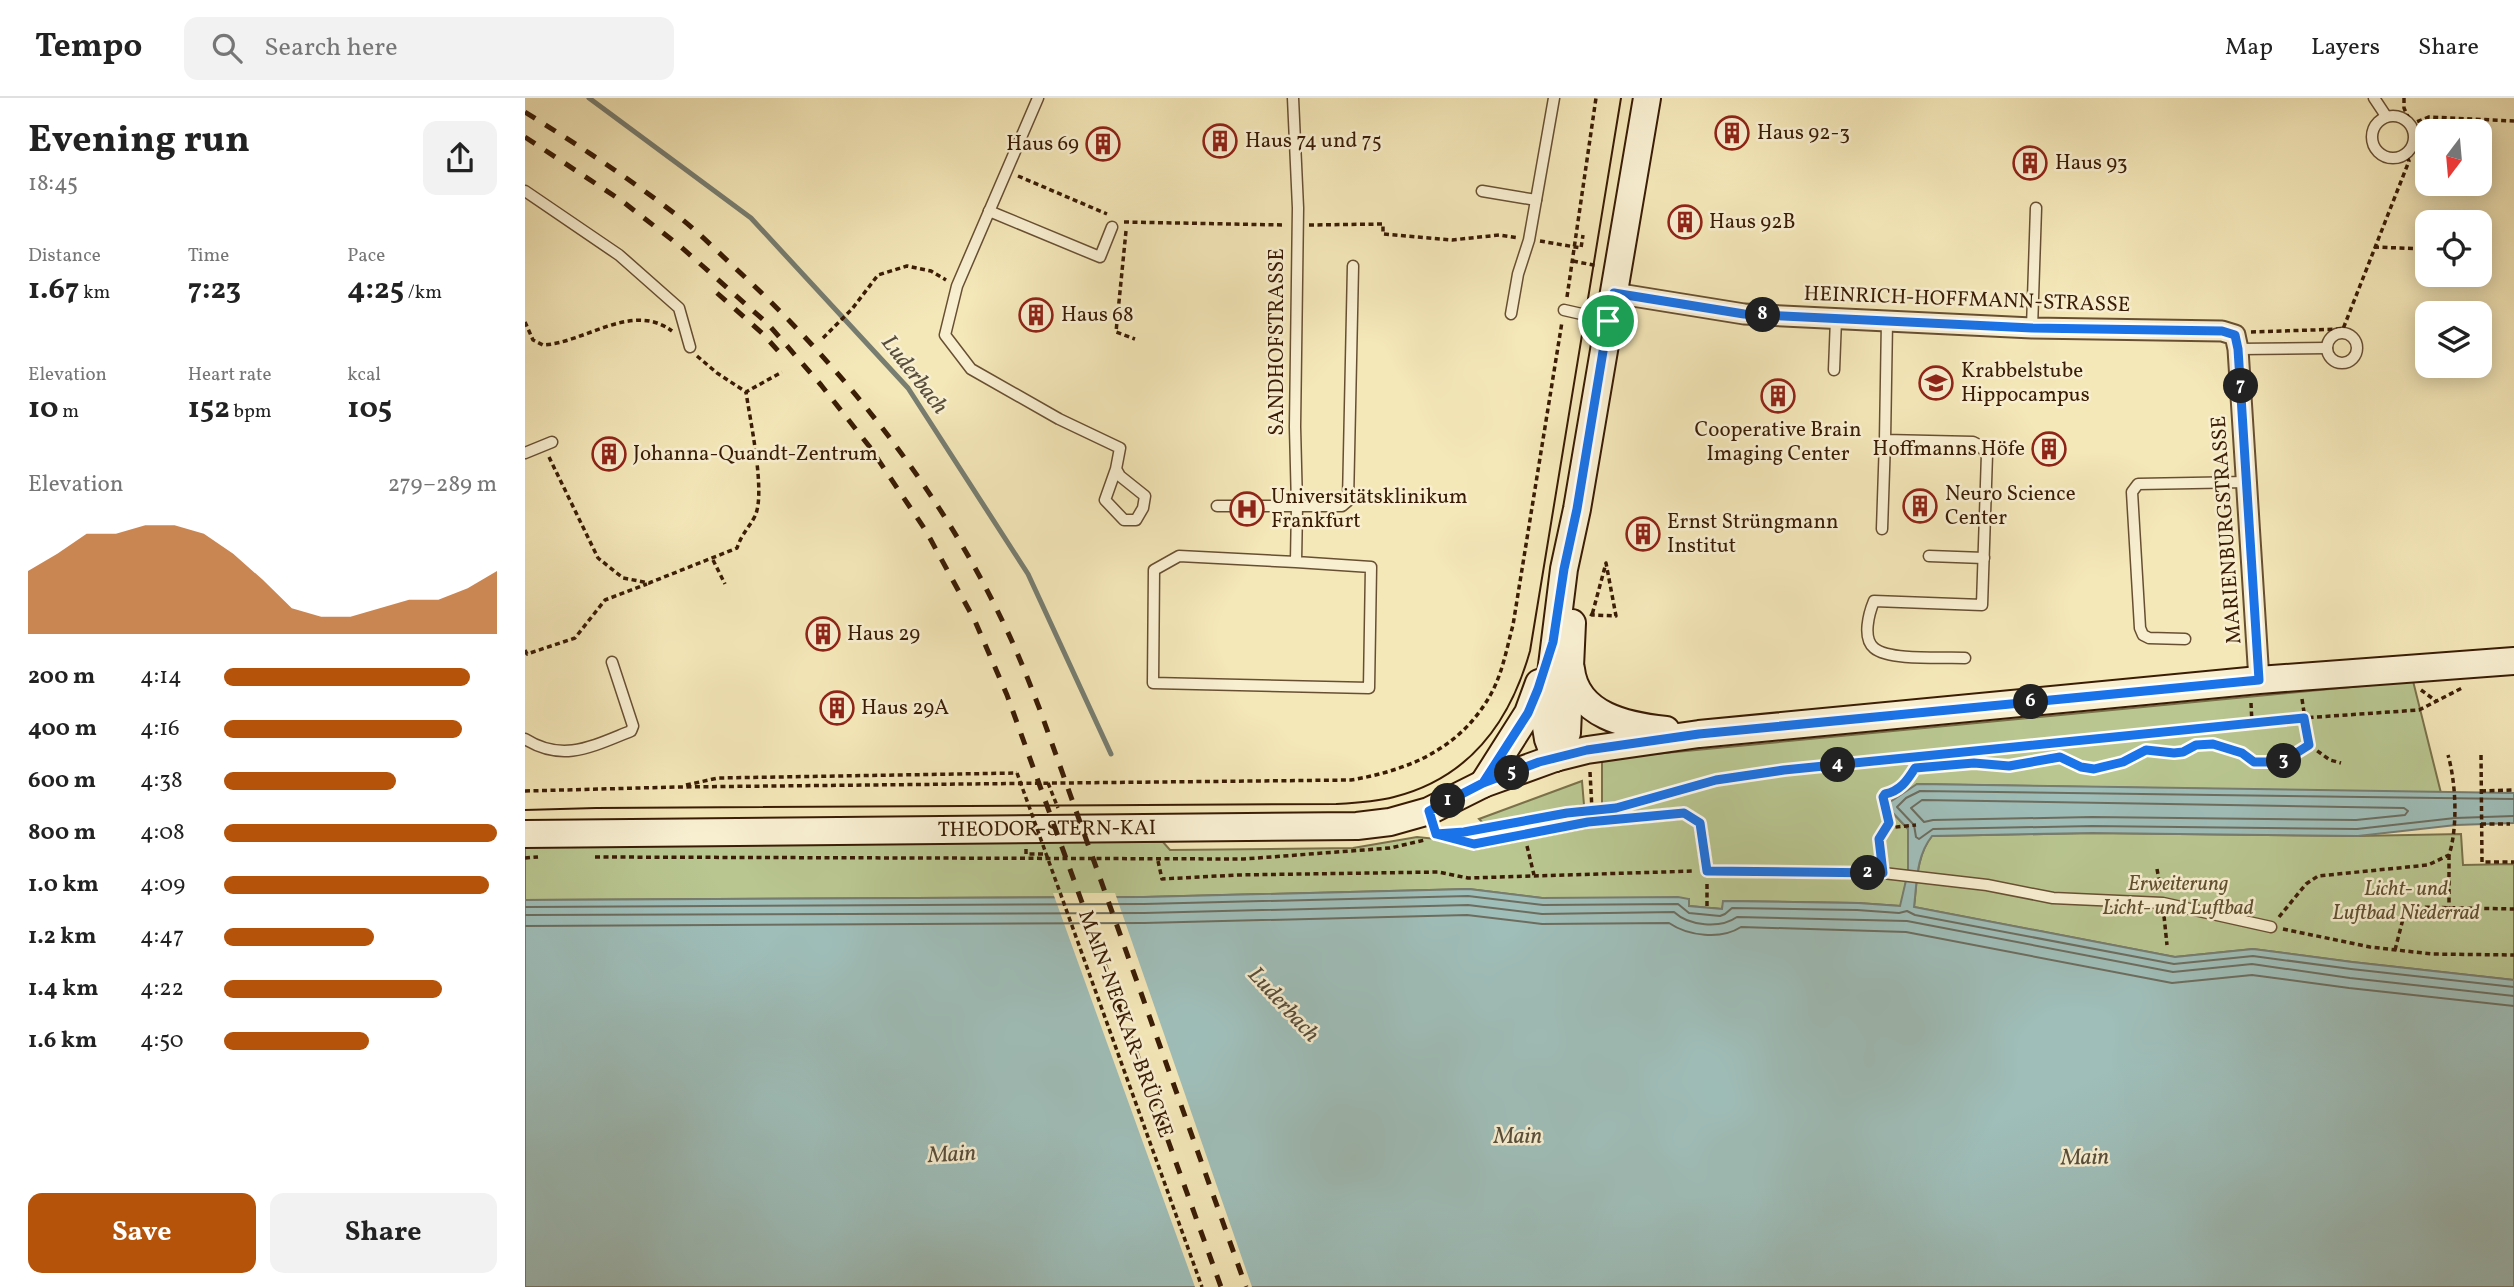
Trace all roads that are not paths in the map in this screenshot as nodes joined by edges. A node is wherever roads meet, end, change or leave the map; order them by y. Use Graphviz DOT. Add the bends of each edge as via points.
graph roads {
  1 [pos="1038,98"];
  2 [pos="1293,98"];
  3 [pos="1554,98"];
  4 [pos="1647,98"];
  5 [pos="2374,98"];
  6 [pos="2386,116"];
  7 [pos="525,191"];
  8 [pos="1482,191"];
  9 [pos="1536,200"];
  10 [pos="2036,208"];
  11 [pos="989,211"];
  12 [pos="1112,227"];
  13 [pos="1353,266"];
  14 [pos="1614,293"];
  15 [pos="1564,310"];
  16 [pos="1511,314"];
  17 [pos="1836,319"];
  18 [pos="1608,321"];
  19 [pos="1887,321"];
  20 [pos="2032,328"];
  21 [pos="2237,342"];
  22 [pos="690,347"];
  23 [pos="2326,348"];
  24 [pos="1835,370"];
  25 [pos="1885,440"];
  26 [pos="548,444"];
  27 [pos="525,453"];
  28 [pos="1116,469"];
  29 [pos="2247,482"];
  30 [pos="1217,506"];
  31 [pos="1297,506"];
  32 [pos="1882,529"];
  33 [pos="1929,556"];
  34 [pos="1984,558"];
  35 [pos="1296,562"];
  36 [pos="2185,639"];
  37 [pos="1562,648"];
  38 [pos="1965,658"];
  39 [pos="2514,661"];
  40 [pos="612,662"];
  41 [pos="2255,691"];
  42 [pos="1699,734"];
  43 [pos="525,739"];
  44 [pos="1555,758"];
  45 [pos="1483,783"];
  46 [pos="1432,822"];
  47 [pos="525,834"];
  48 [pos="2271,927"];
  1 -- 11 [label="lane"];
  2 -- 31 [label="lane, SANDHOFSTRASSE"];
  3 -- 9 [label="lane"];
  4 -- 14 [label="main road"];
  5 -- 6 [label="lane"];
  6 -- 6 [label="lane" via="2375,123 2371,136 2375,149 2385,157 2399,157 2410,150 2411,124 2400,116"];
  7 -- 22 [label="lane" via="619,255 679,308"];
  8 -- 9 [label="lane"];
  9 -- 16 [label="lane"];
  10 -- 20 [label="lane"];
  11 -- 12 [label="lane" via="1100,257"];
  11 -- 28 [label="lane" via="957,286 945,335 971,369 1119,448"];
  13 -- 31 [label="lane" via="1348,501 1342,506"];
  14 -- 17 [label="street, HEINRICH-HOFFMANN-STRASSE" via="1744,314"];
  14 -- 18 [label="main road"];
  15 -- 18 [label="lane"];
  17 -- 19 [label="street, HEINRICH-HOFFMANN-STRASSE"];
  17 -- 24 [label="lane"];
  18 -- 37 [label="main road" via="1577,509 1576,573"];
  19 -- 20 [label="street, HEINRICH-HOFFMANN-STRASSE"];
  19 -- 25 [label="lane"];
  20 -- 21 [label="street, HEINRICH-HOFFMANN-STRASSE" via="2222,331"];
  21 -- 23 [label="lane"];
  21 -- 29 [label="street, MARIENBURGSTRASSE"];
  23 -- 23 [label="lane" via="2337,362 2347,362 2357,347 2344,331 2329,339"];
  25 -- 32 [label="lane"];
  25 -- 34 [label="lane" via="1973,442 1983,449 1987,454"];
  26 -- 27 [label="lane"];
  28 -- 28 [label="lane" via="1105,500 1125,520 1136,520 1145,496"];
  29 -- 36 [label="lane" via="2139,484 2132,492 2140,628 2149,638"];
  29 -- 41 [label="street, MARIENBURGSTRASSE"];
  30 -- 31 [label="lane"];
  31 -- 35 [label="lane, SANDHOFSTRASSE"];
  33 -- 34 [label="lane"];
  34 -- 38 [label="lane" via="1982,605 1874,601 1870,612 1868,638 1874,648 1891,655"];
  35 -- 35 [label="lane" via="1179,556 1154,570 1153,683 1369,688 1371,567"];
  37 -- 42 [label="main road" via="1581,696 1612,720"];
  37 -- 44 [label="main road" via="1567,733"];
  37 -- 45 [label="main road"];
  39 -- 41 [label="main road"];
  40 -- 43 [label="lane" via="631,731 583,750 554,751"];
  41 -- 42 [label="main road"];
  42 -- 44 [label="main road, THEODOR-STERN-KAI"];
  44 -- 45 [label="main road, THEODOR-STERN-KAI"];
  45 -- 46 [label="main road, THEODOR-STERN-KAI"];
  46 -- 47 [label="main road, THEODOR-STERN-KAI"];
  46 -- 48 [label="lane" via="1474,844 1588,822 1684,813 1700,823 1707,871 1883,873 2053,898 2163,903"];
}
